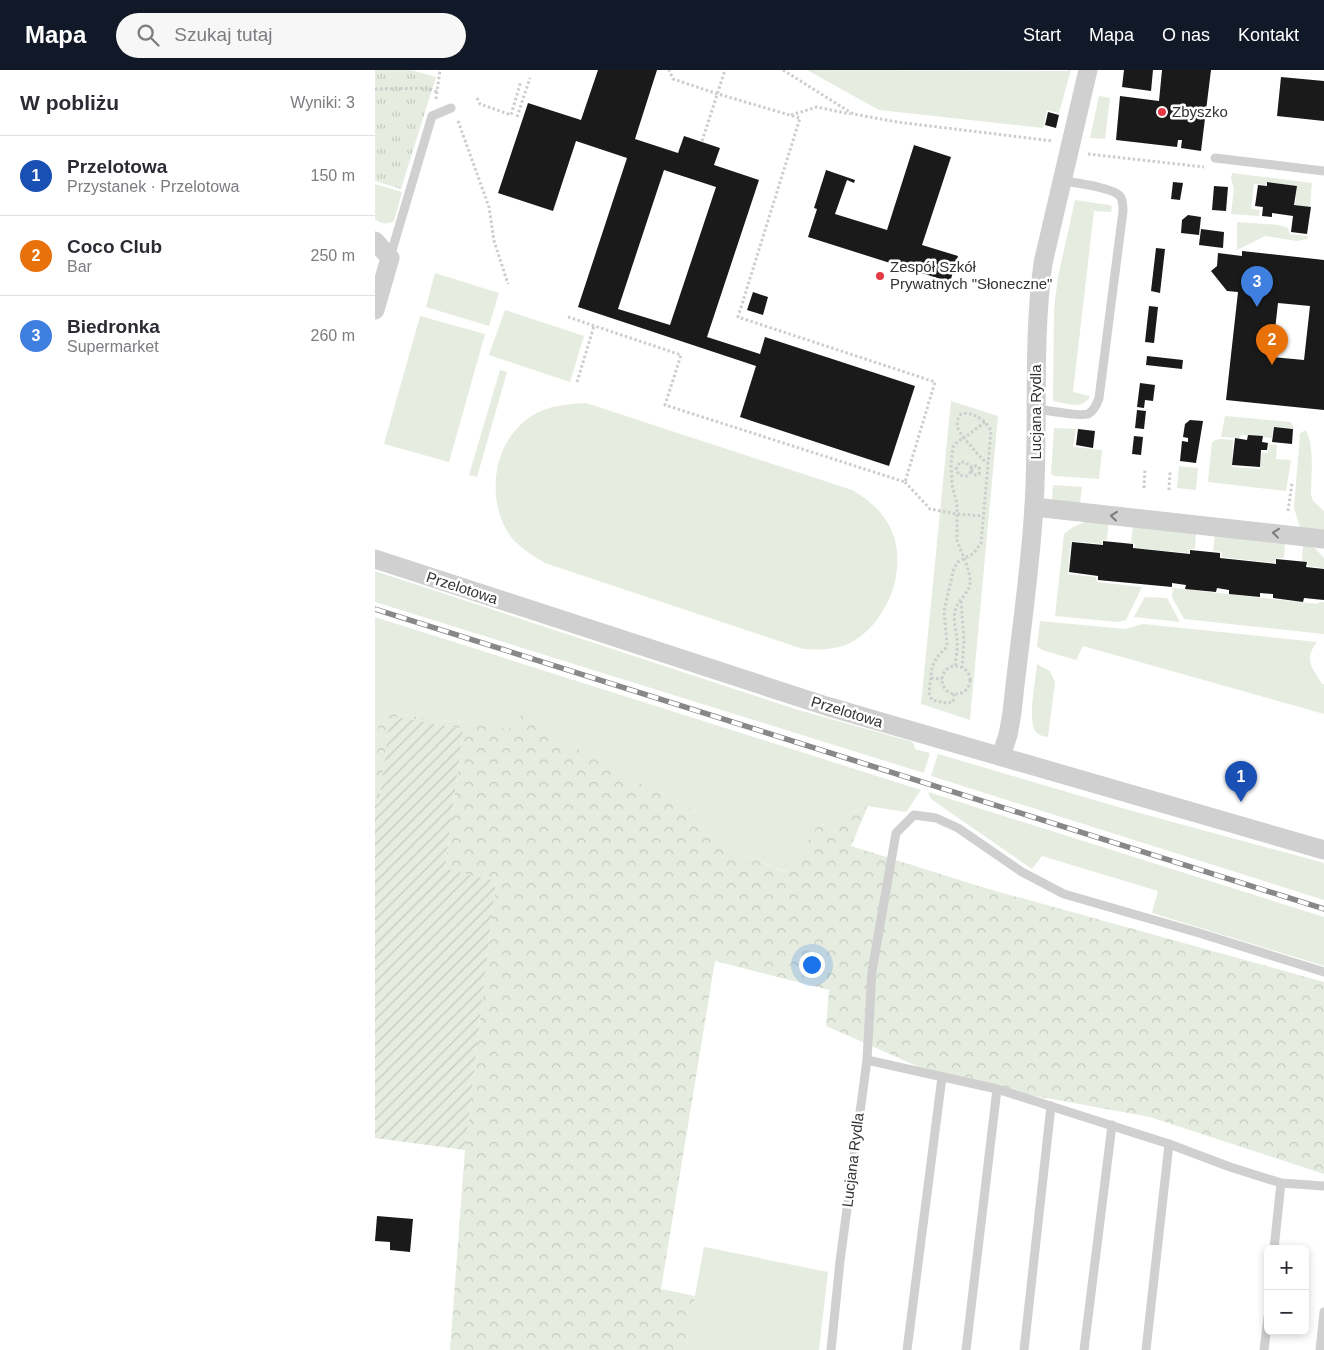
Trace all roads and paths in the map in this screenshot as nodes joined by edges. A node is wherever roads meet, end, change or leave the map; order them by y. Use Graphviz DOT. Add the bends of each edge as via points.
graph roads {
  1 [pos="440,70"];
  2 [pos="669,70"];
  3 [pos="725,70"];
  4 [pos="783,70"];
  5 [pos="1088,70"];
  6 [pos="530,78"];
  7 [pos="521,81"];
  8 [pos="375,89"];
  9 [pos="437,92"];
  10 [pos="718,94"];
  11 [pos="477,98"];
  12 [pos="453,112"];
  13 [pos="853,114"];
  14 [pos="511,115"];
  15 [pos="791,115"];
  16 [pos="432,116"];
  17 [pos="702,141"];
  18 [pos="1057,141"];
  19 [pos="1081,153"];
  20 [pos="1215,158"];
  21 [pos="1207,167"];
  22 [pos="1324,171"];
  23 [pos="1063,180"];
  24 [pos="375,241"];
  25 [pos="390,258"];
  26 [pos="508,284"];
  27 [pos="375,310"];
  28 [pos="568,317"];
  29 [pos="594,326"];
  30 [pos="577,382"];
  31 [pos="1036,409"];
  32 [pos="985,422"];
  33 [pos="964,438"];
  34 [pos="988,461"];
  35 [pos="951,468"];
  36 [pos="956,469"];
  37 [pos="1145,469"];
  38 [pos="1170,472"];
  39 [pos="905,482"];
  40 [pos="1292,484"];
  41 [pos="1144,488"];
  42 [pos="1169,490"];
  43 [pos="1034,507"];
  44 [pos="1288,511"];
  45 [pos="957,514"];
  46 [pos="983,516"];
  47 [pos="1324,539"];
  48 [pos="963,559"];
  49 [pos="375,560"];
  50 [pos="961,600"];
  51 [pos="955,666"];
  52 [pos="962,668"];
  53 [pos="931,678"];
  54 [pos="942,679"];
  55 [pos="954,694"];
  56 [pos="1001,756"];
  57 [pos="1324,850"];
  58 [pos="1324,972"];
  59 [pos="867,1060"];
  60 [pos="942,1077"];
  61 [pos="997,1090"];
  62 [pos="1051,1106"];
  63 [pos="1112,1125"];
  64 [pos="1169,1144"];
  65 [pos="1281,1183"];
  66 [pos="1324,1186"];
  67 [pos="1274,1245"];
  68 [pos="1324,1312"];
  69 [pos="1266,1335"];
  70 [pos="831,1350"];
  71 [pos="907,1350"];
  72 [pos="966,1350"];
  73 [pos="1024,1350"];
  74 [pos="1084,1350"];
  75 [pos="1147,1350"];
  76 [pos="1265,1350"];
  77 [pos="1320,1350"];
  1 -- 9 [label="path"];
  2 -- 10 [label="path" via="673,79"];
  3 -- 10 [label="path"];
  4 -- 13 [label="path"];
  5 -- 23 [label="street, Lucjana Rydla"];
  6 -- 14 [label="path" via="519,117"];
  7 -- 14 [label="path"];
  8 -- 9 [label="path" via="428,88"];
  9 -- 16 [label="path"];
  10 -- 15 [label="path"];
  10 -- 17 [label="path"];
  11 -- 14 [label="path" via="480,104"];
  12 -- 16 [label="lane"];
  12 -- 26 [label="path" via="489,207"];
  13 -- 15 [label="path" via="817,107"];
  13 -- 18 [label="path"];
  15 -- 39 [label="path" via="800,118 738,317 935,382"];
  16 -- 25 [label="lane"];
  19 -- 21 [label="path"];
  20 -- 22 [label="lane"];
  23 -- 31 [label="street, Lucjana Rydla" via="1039,293"];
  23 -- 31 [label="lane" via="1119,195 1123,211 1099,398 1088,414"];
  24 -- 25 [label="street"];
  25 -- 27 [label="street"];
  28 -- 29 [label="path"];
  29 -- 30 [label="path"];
  29 -- 39 [label="path" via="681,355 665,405"];
  31 -- 43 [label="street, Lucjana Rydla"];
  32 -- 33 [label="path"];
  32 -- 33 [label="path" via="968,413 961,414 957,426"];
  32 -- 34 [label="path" via="991,431"];
  33 -- 34 [label="path" via="983,460"];
  33 -- 35 [label="path" via="953,447"];
  34 -- 46 [label="path"];
  35 -- 36 [label="path"];
  35 -- 45 [label="path"];
  36 -- 36 [label="path" via="960,462 964,462 971,470 963,476"];
  37 -- 41 [label="path"];
  38 -- 42 [label="path"];
  39 -- 45 [label="path" via="926,506"];
  40 -- 44 [label="path"];
  47 -- 43 [label="street, one-way"];
  43 -- 56 [label="street, Lucjana Rydla" via="1012,713"];
  45 -- 46 [label="path"];
  45 -- 48 [label="path" via="957,540"];
  46 -- 48 [label="path" via="980,546"];
  48 -- 50 [label="path" via="970,583"];
  48 -- 53 [label="path" via="954,568 944,611 947,644 934,662"];
  49 -- 56 [label="street, Przelotowa" via="789,695"];
  50 -- 51 [label="path" via="954,616 957,639"];
  50 -- 52 [label="path"];
  51 -- 52 [label="path"];
  51 -- 54 [label="path" via="946,670"];
  52 -- 55 [label="path" via="970,681 965,691"];
  53 -- 54 [label="path"];
  53 -- 55 [label="path" via="929,693 932,700 951,704"];
  54 -- 55 [label="path" via="945,689"];
  56 -- 57 [label="street, Przelotowa"];
  58 -- 59 [label="lane, Lucjana Rydla" via="1064,894 1022,872 958,828 936,818 915,815 895,833 872,971"];
  59 -- 60 [label="lane"];
  59 -- 70 [label="lane, Lucjana Rydla" via="854,1144"];
  60 -- 61 [label="lane"];
  60 -- 71 [label="lane"];
  61 -- 62 [label="lane"];
  61 -- 72 [label="lane"];
  62 -- 63 [label="lane"];
  62 -- 73 [label="lane"];
  63 -- 64 [label="lane"];
  63 -- 74 [label="lane"];
  64 -- 65 [label="lane"];
  64 -- 75 [label="lane"];
  65 -- 66 [label="lane"];
  65 -- 67 [label="lane"];
  68 -- 77 [label="lane"];
  69 -- 76 [label="lane"];
}
